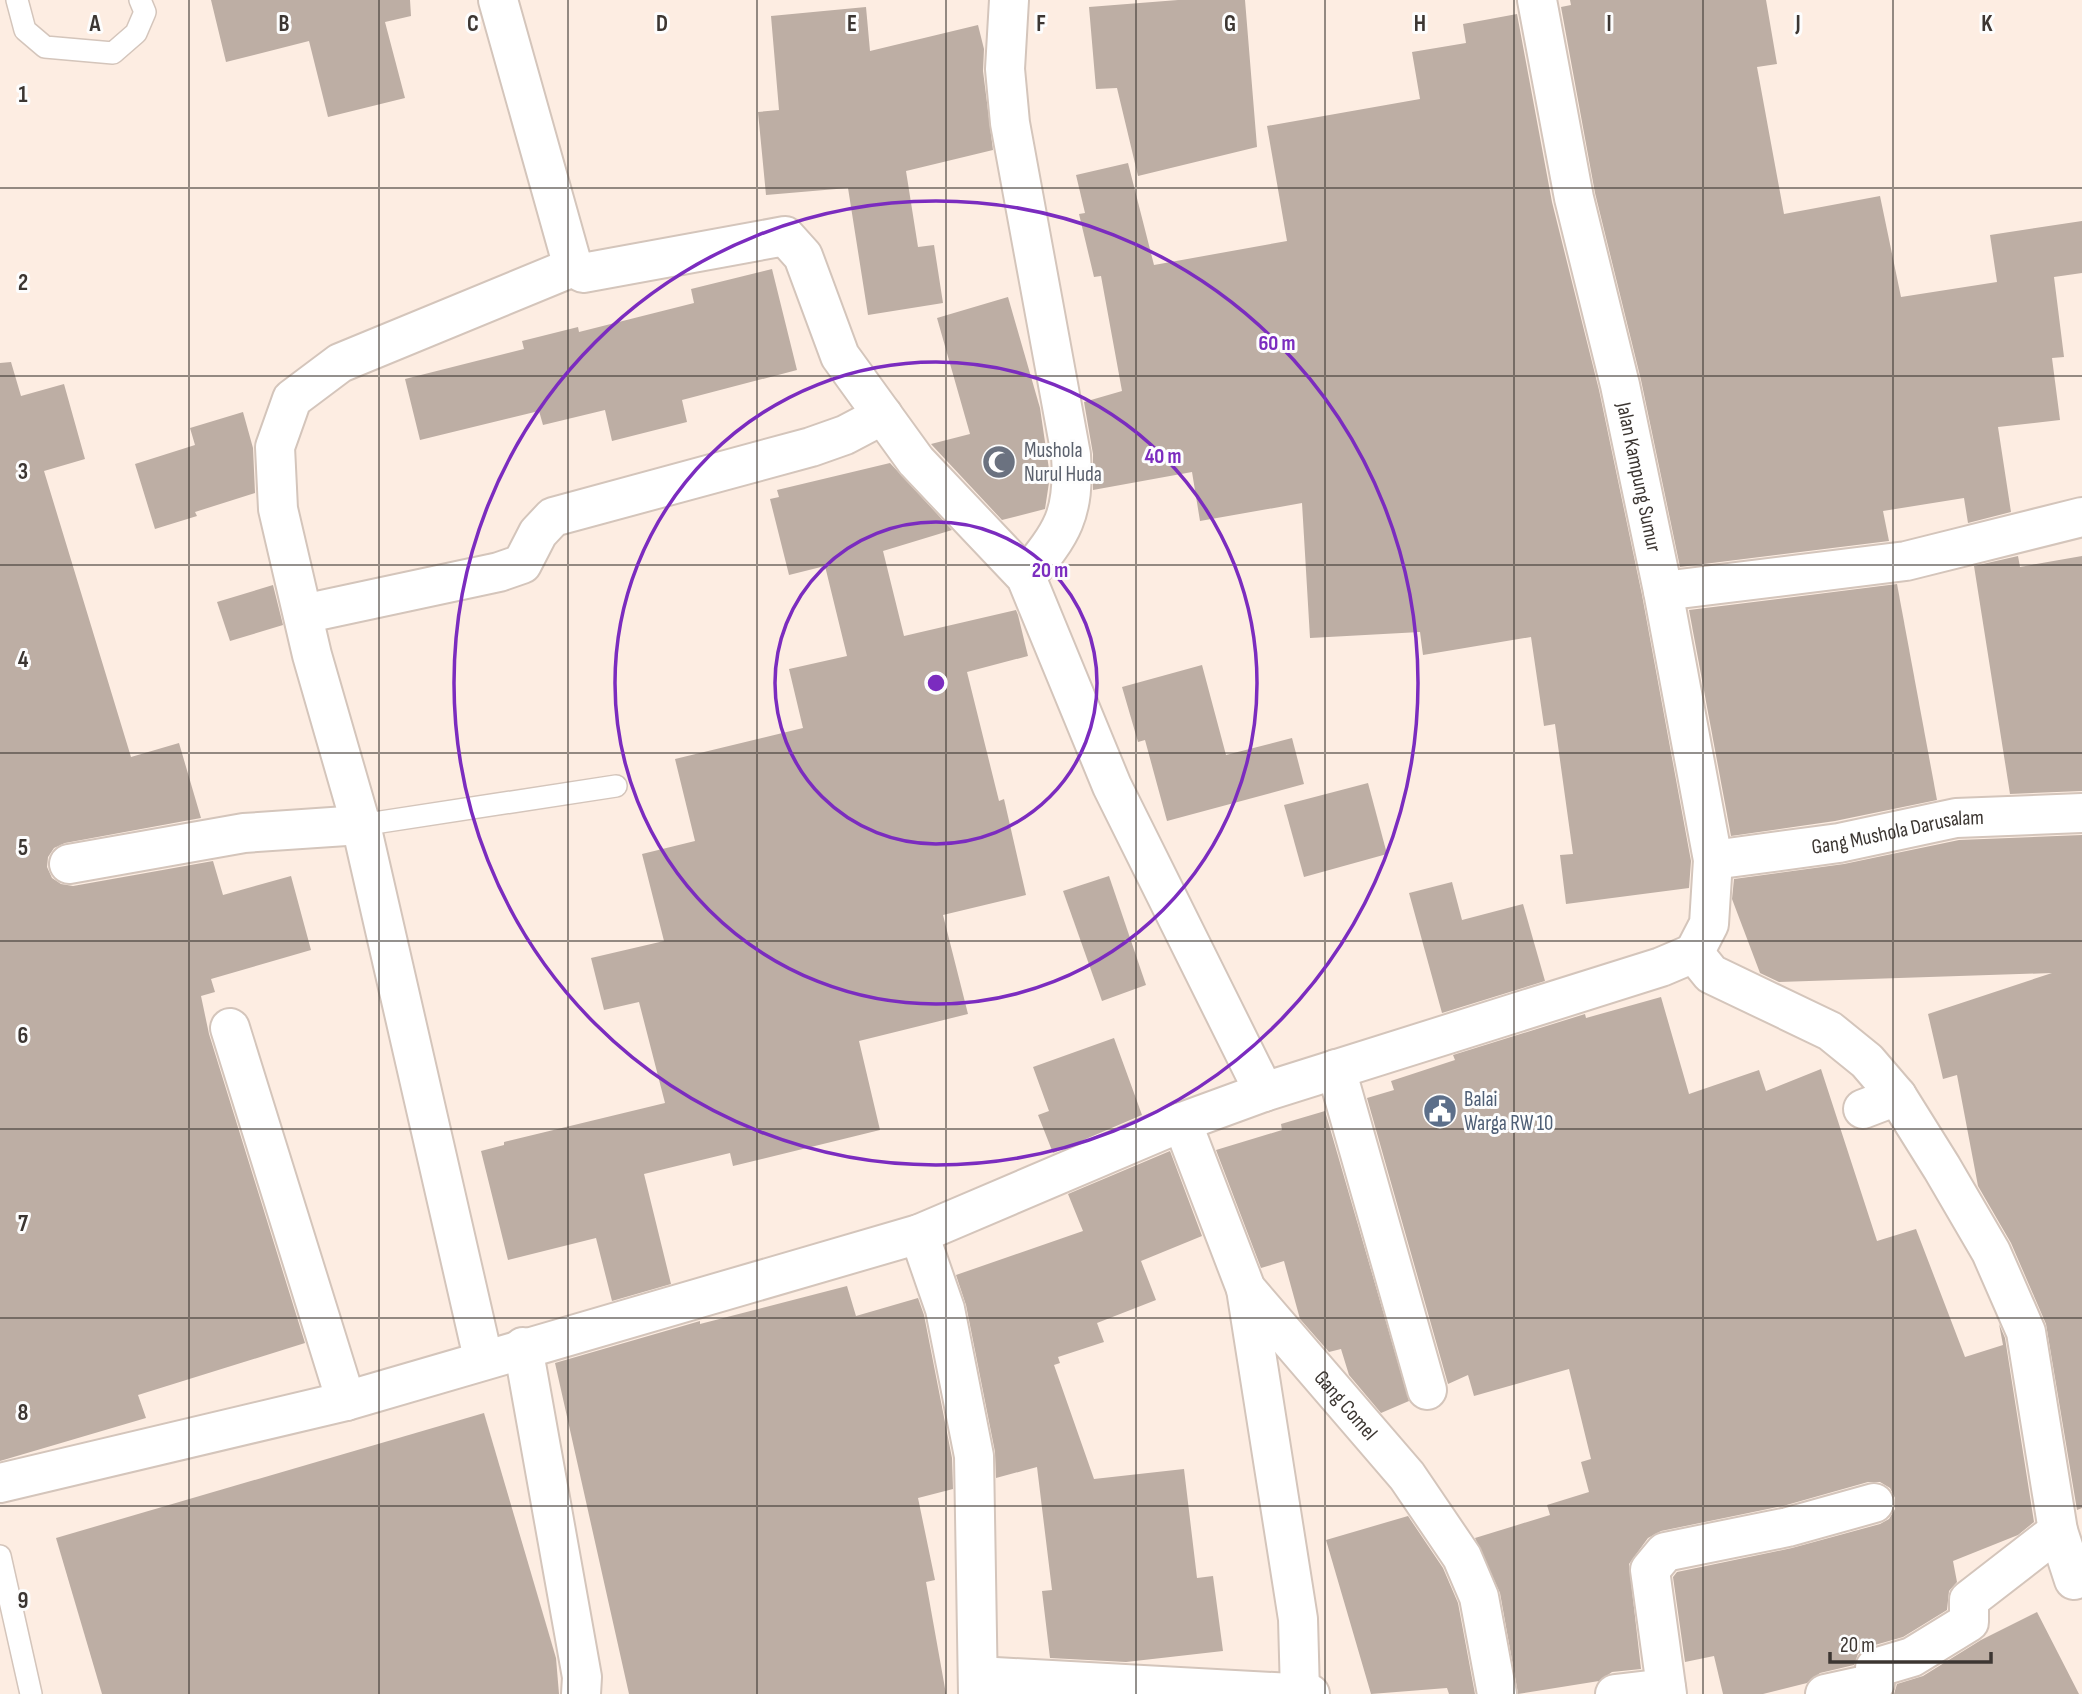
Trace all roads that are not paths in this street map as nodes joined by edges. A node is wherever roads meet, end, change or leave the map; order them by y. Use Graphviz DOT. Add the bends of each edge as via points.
graph roads {
  1 [pos="17,0"];
  2 [pos="139,0"];
  3 [pos="498,0"];
  4 [pos="1009,0"];
  5 [pos="1537,0"];
  6 [pos="573,267"];
  7 [pos="883,415"];
  8 [pos="2082,517"];
  9 [pos="1026,577"];
  10 [pos="1663,591"];
  11 [pos="303,614"];
  12 [pos="616,786"];
  13 [pos="2082,813"];
  14 [pos="361,824"];
  15 [pos="1713,860"];
  16 [pos="69,864"];
  17 [pos="1694,953"];
  18 [pos="230,1028"];
  19 [pos="1336,1069"];
  20 [pos="1264,1092"];
  21 [pos="1182,1122"];
  22 [pos="919,1234"];
  23 [pos="1245,1289"];
  24 [pos="523,1347"];
  25 [pos="483,1358"];
  26 [pos="1427,1390"];
  27 [pos="346,1401"];
  28 [pos="0,1483"];
  29 [pos="1874,1503"];
  30 [pos="2057,1531"];
  31 [pos="0,1556"];
  32 [pos="2074,1580"];
  33 [pos="978,1685"];
  34 [pos="1667,1691"];
  35 [pos="1300,1693"];
  36 [pos="31,1694"];
  37 [pos="581,1694"];
  38 [pos="1310,1694"];
  39 [pos="1497,1694"];
  40 [pos="1615,1694"];
  41 [pos="1825,1694"];
  1 -- 2 [label="lane" via="25,30 46,47 113,53 136,33 145,12"];
  3 -- 6 [label="street"];
  4 -- 9 [label="street" via="1005,69 1010,123 1073,481 1064,524"];
  5 -- 10 [label="street, Jalan Kampung Sumur" via="1574,198 1620,385"];
  6 -- 7 [label="street" via="583,273 785,236 803,256 840,356"];
  6 -- 11 [label="street" via="340,363 292,399 275,447 277,496"];
  7 -- 9 [label="street" via="916,461"];
  7 -- 11 [label="street" via="811,447 553,517 538,533 522,564 499,572"];
  8 -- 10 [label="street" via="1906,561"];
  9 -- 20 [label="street" via="1112,786"];
  10 -- 15 [label="street, Jalan Kampung Sumur"];
  11 -- 14 [label="street"];
  12 -- 14 [label="lane"];
  13 -- 15 [label="street, Gang Mushola Darusalam" via="1956,818 1839,843"];
  14 -- 16 [label="street" via="244,833"];
  14 -- 25 [label="street"];
  15 -- 17 [label="street, Jalan Kampung Sumur" via="1709,923"];
  17 -- 19 [label="street"];
  17 -- 30 [label="street" via="1711,974 1830,1031 1867,1061 1880,1103 1991,1252 2026,1332"];
  18 -- 27 [label="street"];
  19 -- 20 [label="street"];
  19 -- 26 [label="street"];
  20 -- 21 [label="street"];
  21 -- 22 [label="street"];
  21 -- 23 [label="street, Gang Comel"];
  22 -- 24 [label="street"];
  22 -- 33 [label="street" via="944,1309 974,1456"];
  23 -- 35 [label="street" via="1298,1619"];
  23 -- 39 [label="street, Gang Comel" via="1407,1476 1462,1557 1479,1597"];
  24 -- 25 [label="street"];
  24 -- 37 [label="street" via="582,1677"];
  25 -- 27 [label="street"];
  27 -- 28 [label="street"];
  29 -- 34 [label="street" via="1788,1527 1665,1552 1650,1570"];
  30 -- 32 [label="street"];
  30 -- 41 [label="street" via="1969,1600 1969,1622 1912,1657 1875,1668 1875,1683"];
  31 -- 36 [label="lane"];
  33 -- 35 [label="street"];
  34 -- 40 [label="street"];
  35 -- 38 [label="street"];
}
